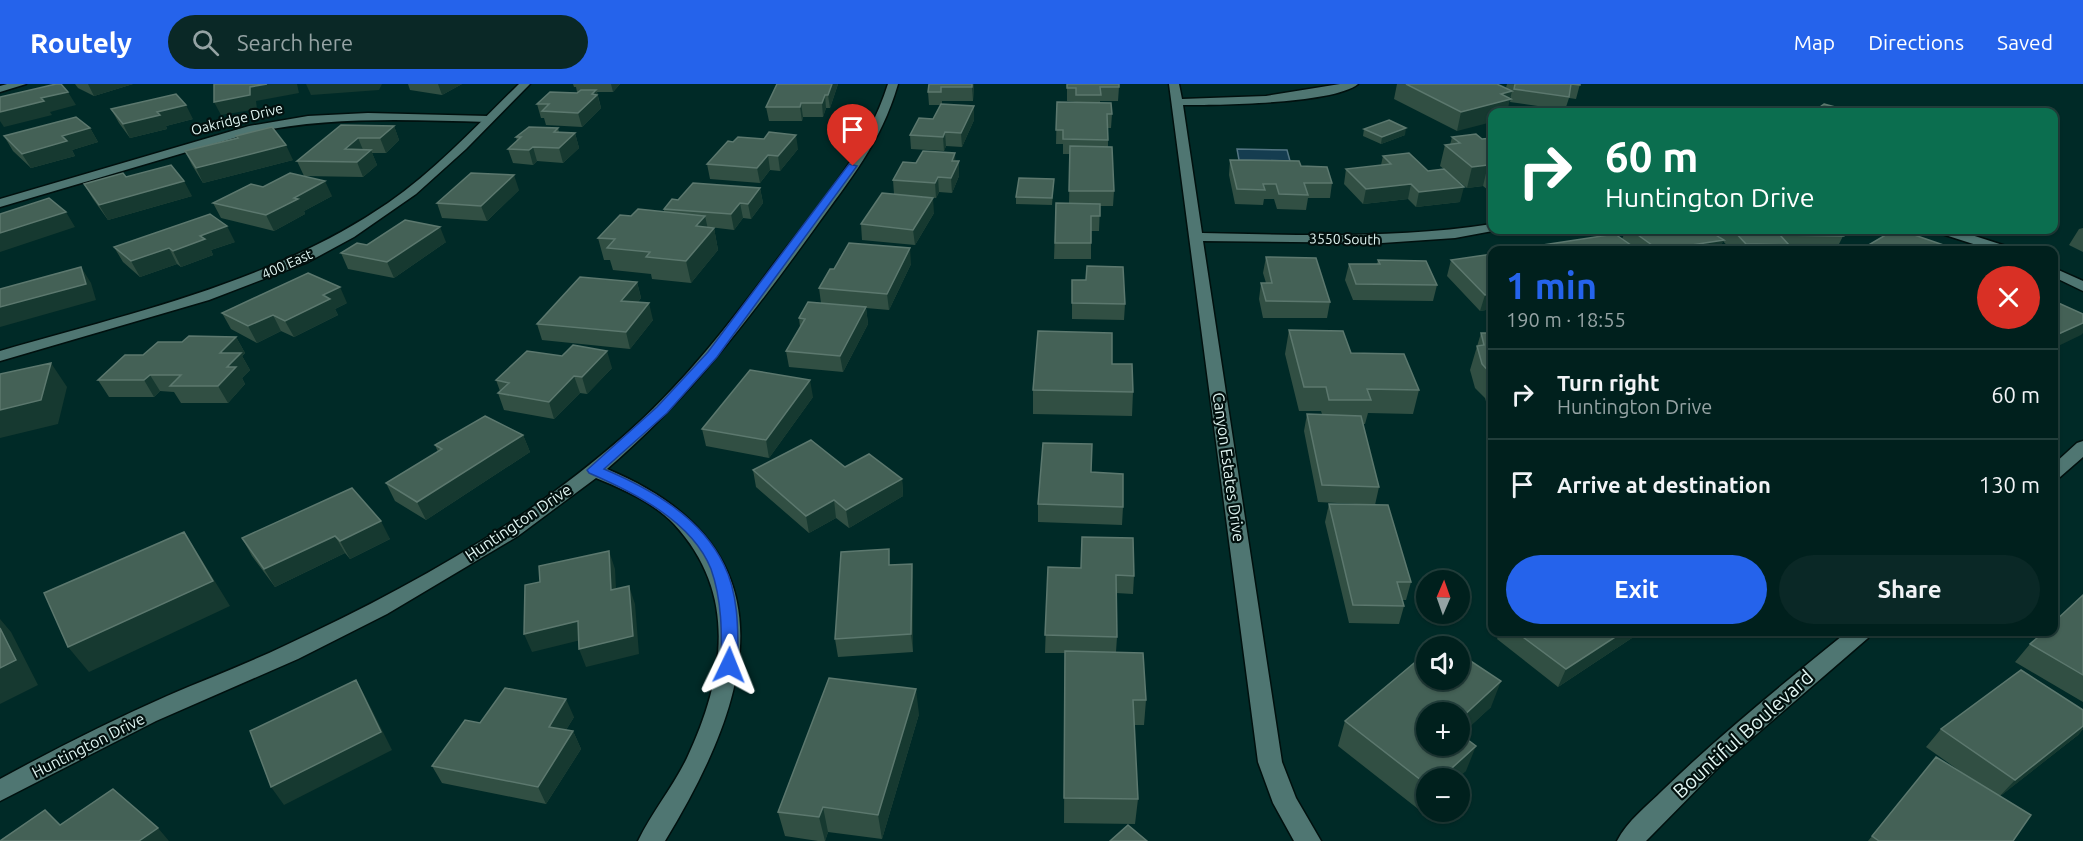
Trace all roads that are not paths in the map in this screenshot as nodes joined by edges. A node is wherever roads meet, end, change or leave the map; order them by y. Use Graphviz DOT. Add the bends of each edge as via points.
graph roads {
  1 [pos="21,84"];
  2 [pos="525,84"];
  3 [pos="893,84"];
  4 [pos="1353,84"];
  5 [pos="0,89"];
  6 [pos="1176,93"];
  7 [pos="488,119"];
  8 [pos="0,203"];
  9 [pos="1488,229"];
  10 [pos="1956,234"];
  11 [pos="1196,237"];
  12 [pos="1992,246"];
  13 [pos="2058,274"];
  14 [pos="2083,287"];
  15 [pos="0,356"];
  16 [pos="2083,447"];
  17 [pos="2058,469"];
  18 [pos="594,470"];
  19 [pos="1856,636"];
  20 [pos="0,791"];
  21 [pos="651,841"];
  22 [pos="1308,841"];
  23 [pos="1630,841"];
  1 -- 5 [label="street"];
  2 -- 7 [label="street, 400 East"];
  3 -- 18 [label="street, Huntington Drive" via="885,114 867,147 712,355 662,410"];
  4 -- 6 [label="street" via="1277,100"];
  6 -- 11 [label="street, Canyon Estates Drive"];
  7 -- 8 [label="street, Oakridge Drive" via="342,116 285,122"];
  7 -- 15 [label="street, 400 East" via="395,204 356,230 296,261 189,303"];
  9 -- 11 [label="street, 3550 South" via="1395,240"];
  10 -- 12 [label="street"];
  11 -- 22 [label="street, Canyon Estates Drive" via="1270,762 1278,789"];
  13 -- 14 [label="street"];
  16 -- 17 [label="street"];
  18 -- 20 [label="street, Huntington Drive" via="480,549 398,598 289,654 115,730"];
  18 -- 21 [label="street" via="629,485 680,519 717,566 726,597 729,665 721,705 684,790"];
  19 -- 23 [label="street, Bountiful Boulevard" via="1733,740"];
}
